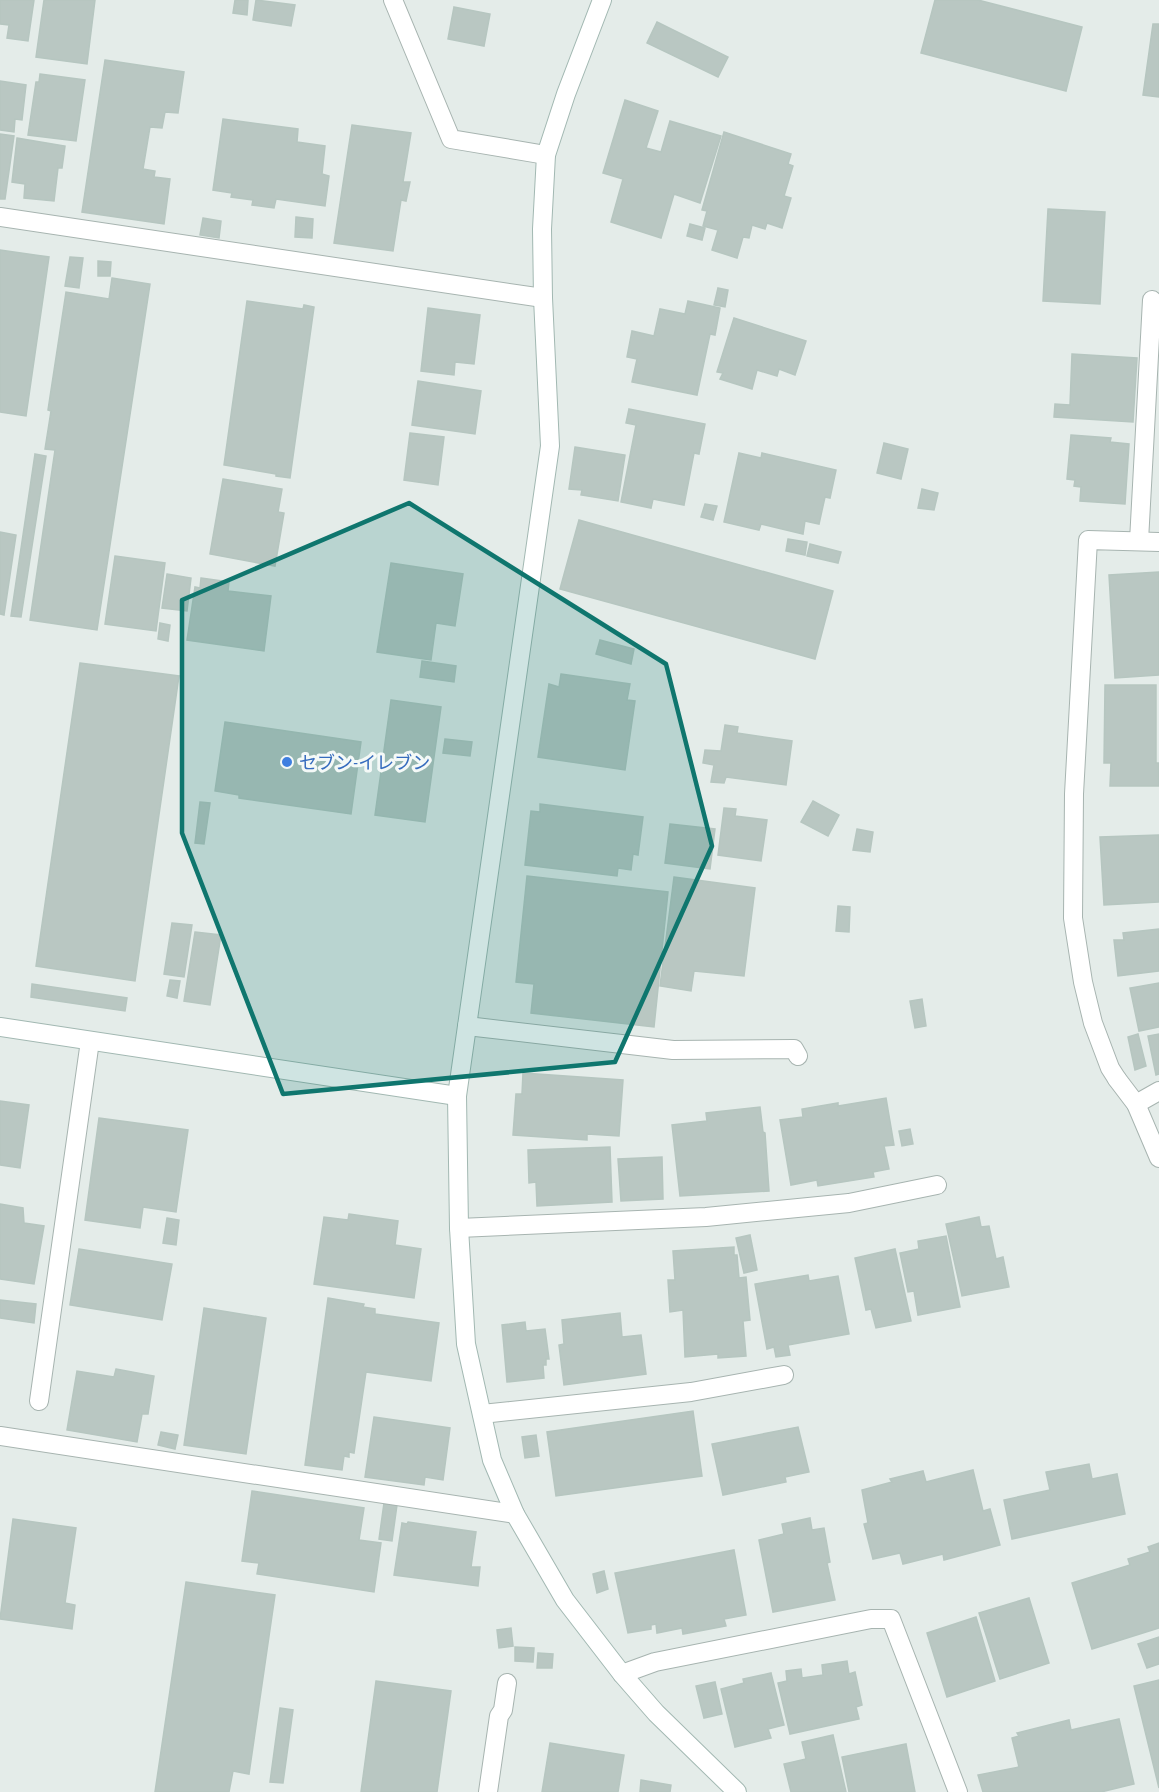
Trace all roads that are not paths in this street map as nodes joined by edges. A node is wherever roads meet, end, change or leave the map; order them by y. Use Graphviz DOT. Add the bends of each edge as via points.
graph roads {
  1 [pos="393,0"];
  2 [pos="602,0"];
  3 [pos="546,155"];
  4 [pos="0,217"];
  5 [pos="543,298"];
  6 [pos="1152,300"];
  7 [pos="1139,541"];
  8 [pos="1159,542"];
  9 [pos="467,1026"];
  10 [pos="0,1027"];
  11 [pos="90,1041"];
  12 [pos="798,1056"];
  13 [pos="1159,1091"];
  14 [pos="457,1096"];
  15 [pos="1136,1104"];
  16 [pos="1159,1158"];
  17 [pos="937,1185"];
  18 [pos="459,1228"];
  19 [pos="784,1375"];
  20 [pos="39,1401"];
  21 [pos="482,1414"];
  22 [pos="0,1436"];
  23 [pos="515,1514"];
  24 [pos="622,1674"];
  25 [pos="507,1683"];
  26 [pos="488,1792"];
  27 [pos="737,1792"];
  28 [pos="958,1792"];
  1 -- 3 [label="street" via="451,139"];
  2 -- 3 [label="street"];
  3 -- 5 [label="street"];
  4 -- 5 [label="street"];
  5 -- 9 [label="street" via="550,446"];
  6 -- 7 [label="street"];
  7 -- 8 [label="street"];
  7 -- 15 [label="street" via="1088,540 1074,794 1073,918 1093,1023 1110,1068"];
  9 -- 12 [label="street" via="674,1056 794,1049"];
  9 -- 14 [label="street"];
  10 -- 11 [label="street"];
  11 -- 14 [label="street"];
  11 -- 20 [label="street"];
  13 -- 15 [label="street"];
  14 -- 18 [label="street"];
  15 -- 16 [label="street"];
  17 -- 18 [label="street" via="849,1203 706,1217"];
  18 -- 21 [label="street" via="466,1344"];
  19 -- 21 [label="street" via="691,1392"];
  21 -- 23 [label="street" via="492,1460"];
  22 -- 23 [label="street"];
  23 -- 24 [label="street" via="565,1600"];
  24 -- 27 [label="street"];
  24 -- 28 [label="street" via="655,1662 891,1618"];
  25 -- 26 [label="street" via="503,1710 498,1716"];
}
